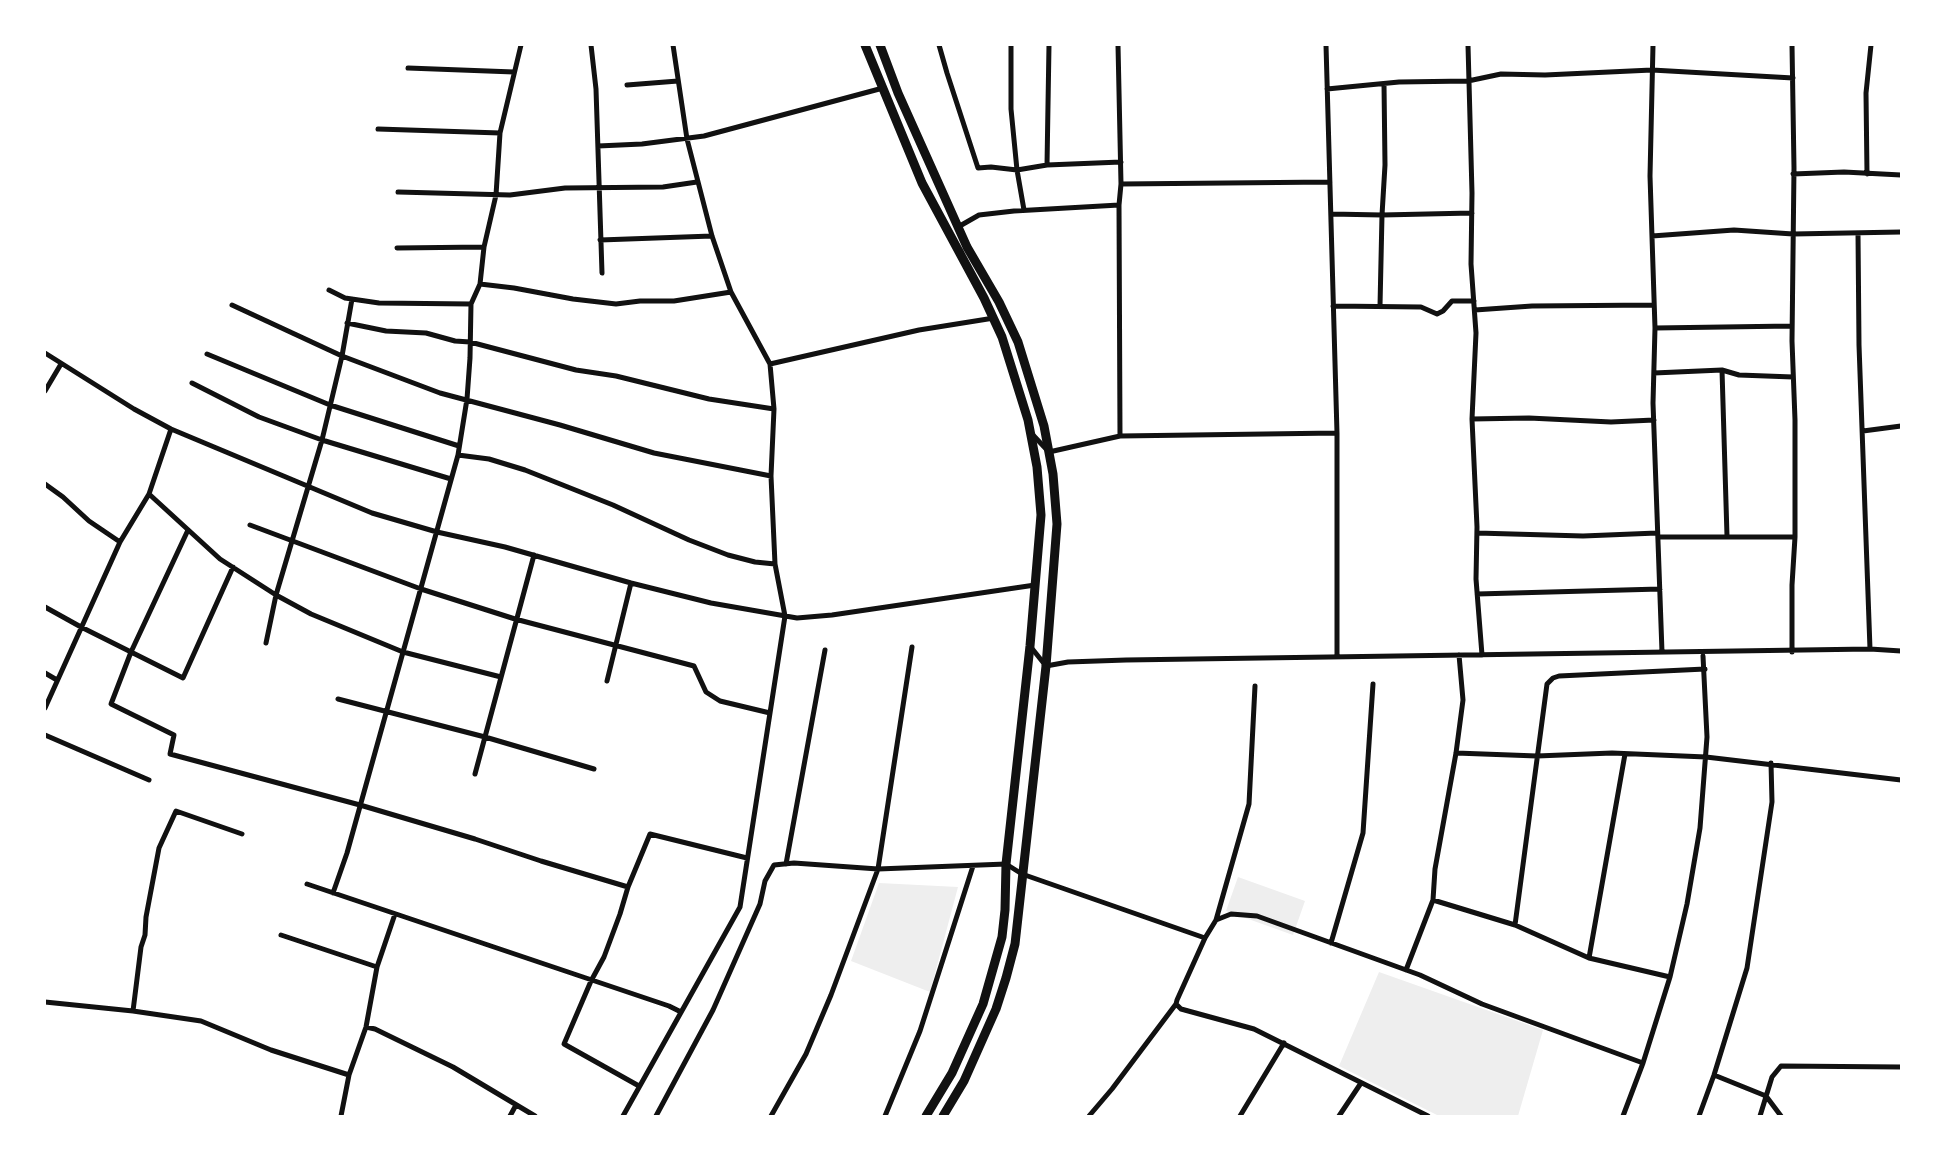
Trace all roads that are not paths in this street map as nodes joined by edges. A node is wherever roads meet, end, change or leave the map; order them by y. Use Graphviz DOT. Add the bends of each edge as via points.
graph roads {
  1 [pos="521,45"];
  2 [pos="591,45"];
  3 [pos="673,45"];
  4 [pos="865,45"];
  5 [pos="880,45"];
  6 [pos="939,45"];
  7 [pos="1011,45"];
  8 [pos="1049,45"];
  9 [pos="1118,45"];
  10 [pos="1326,45"];
  11 [pos="1468,45"];
  12 [pos="1652,45"];
  13 [pos="1792,45"];
  14 [pos="1871,45"];
  15 [pos="408,68"];
  16 [pos="1652,70"];
  17 [pos="514,72"];
  18 [pos="1793,78"];
  19 [pos="678,81"];
  20 [pos="1468,81"];
  21 [pos="1384,84"];
  22 [pos="627,85"];
  23 [pos="883,88"];
  24 [pos="1327,90"];
  25 [pos="378,129"];
  26 [pos="500,133"];
  27 [pos="687,139"];
  28 [pos="598,146"];
  29 [pos="1121,162"];
  30 [pos="1048,165"];
  31 [pos="1017,170"];
  32 [pos="1794,174"];
  33 [pos="1867,174"];
  34 [pos="1901,175"];
  35 [pos="697,182"];
  36 [pos="1330,182"];
  37 [pos="1121,184"];
  38 [pos="598,188"];
  39 [pos="398,192"];
  40 [pos="496,195"];
  41 [pos="1119,205"];
  42 [pos="1024,210"];
  43 [pos="1472,212"];
  44 [pos="1331,214"];
  45 [pos="1382,215"];
  46 [pos="958,227"];
  47 [pos="1858,232"];
  48 [pos="1901,232"];
  49 [pos="1793,234"];
  50 [pos="712,236"];
  51 [pos="1652,236"];
  52 [pos="600,240"];
  53 [pos="484,247"];
  54 [pos="397,248"];
  55 [pos="602,273"];
  56 [pos="480,284"];
  57 [pos="329,290"];
  58 [pos="731,292"];
  59 [pos="352,299"];
  60 [pos="1474,301"];
  61 [pos="471,304"];
  62 [pos="232,305"];
  63 [pos="1654,305"];
  64 [pos="1332,306"];
  65 [pos="1380,306"];
  66 [pos="1475,310"];
  67 [pos="994,318"];
  68 [pos="348,323"];
  69 [pos="1792,326"];
  70 [pos="1655,328"];
  71 [pos="470,342"];
  72 [pos="45,352"];
  73 [pos="207,354"];
  74 [pos="342,356"];
  75 [pos="61,364"];
  76 [pos="770,364"];
  77 [pos="1722,370"];
  78 [pos="1654,373"];
  79 [pos="1794,377"];
  80 [pos="192,383"];
  81 [pos="45,391"];
  82 [pos="467,399"];
  83 [pos="330,405"];
  84 [pos="774,409"];
  85 [pos="1472,419"];
  86 [pos="1654,420"];
  87 [pos="1901,426"];
  88 [pos="170,428"];
  89 [pos="1863,431"];
  90 [pos="1030,433"];
  91 [pos="1337,433"];
  92 [pos="1120,436"];
  93 [pos="322,440"];
  94 [pos="459,446"];
  95 [pos="1048,452"];
  96 [pos="458,455"];
  97 [pos="771,476"];
  98 [pos="451,479"];
  99 [pos="45,484"];
  100 [pos="308,487"];
  101 [pos="149,494"];
  102 [pos="250,525"];
  103 [pos="188,530"];
  104 [pos="437,532"];
  105 [pos="1477,533"];
  106 [pos="1658,535"];
  107 [pos="1727,536"];
  108 [pos="1795,537"];
  109 [pos="120,542"];
  110 [pos="292,542"];
  111 [pos="534,555"];
  112 [pos="775,564"];
  113 [pos="233,567"];
  114 [pos="631,583"];
  115 [pos="1034,585"];
  116 [pos="420,589"];
  117 [pos="1660,589"];
  118 [pos="1477,594"];
  119 [pos="276,595"];
  120 [pos="45,608"];
  121 [pos="785,616"];
  122 [pos="515,619"];
  123 [pos="81,627"];
  124 [pos="266,643"];
  125 [pos="614,646"];
  126 [pos="1030,646"];
  127 [pos="912,647"];
  128 [pos="825,650"];
  129 [pos="1870,650"];
  130 [pos="1901,651"];
  131 [pos="131,652"];
  132 [pos="403,652"];
  133 [pos="1662,652"];
  134 [pos="1792,652"];
  135 [pos="1459,655"];
  136 [pos="1482,655"];
  137 [pos="1703,656"];
  138 [pos="1338,657"];
  139 [pos="1046,666"];
  140 [pos="1705,669"];
  141 [pos="45,673"];
  142 [pos="501,677"];
  143 [pos="57,680"];
  144 [pos="607,681"];
  145 [pos="1373,684"];
  146 [pos="1255,686"];
  147 [pos="338,699"];
  148 [pos="45,708"];
  149 [pos="385,712"];
  150 [pos="770,713"];
  151 [pos="45,735"];
  152 [pos="485,737"];
  153 [pos="1456,753"];
  154 [pos="1624,754"];
  155 [pos="1537,756"];
  156 [pos="1706,757"];
  157 [pos="1771,764"];
  158 [pos="594,769"];
  159 [pos="475,774"];
  160 [pos="149,780"];
  161 [pos="1901,780"];
  162 [pos="360,805"];
  163 [pos="242,834"];
  164 [pos="747,858"];
  165 [pos="786,864"];
  166 [pos="1006,864"];
  167 [pos="973,866"];
  168 [pos="878,869"];
  169 [pos="1022,874"];
  170 [pos="307,884"];
  171 [pos="628,887"];
  172 [pos="333,893"];
  173 [pos="1433,900"];
  174 [pos="395,914"];
  175 [pos="1216,920"];
  176 [pos="1515,925"];
  177 [pos="281,935"];
  178 [pos="1204,938"];
  179 [pos="1331,943"];
  180 [pos="1589,958"];
  181 [pos="378,967"];
  182 [pos="1406,970"];
  183 [pos="1670,976"];
  184 [pos="591,981"];
  185 [pos="45,1002"];
  186 [pos="1176,1004"];
  187 [pos="133,1011"];
  188 [pos="681,1012"];
  189 [pos="366,1027"];
  190 [pos="1284,1043"];
  191 [pos="1643,1063"];
  192 [pos="1901,1067"];
  193 [pos="349,1075"];
  194 [pos="1714,1075"];
  195 [pos="1361,1083"];
  196 [pos="640,1086"];
  197 [pos="1766,1096"];
  198 [pos="516,1105"];
  199 [pos="341,1116"];
  200 [pos="510,1116"];
  201 [pos="535,1116"];
  202 [pos="623,1116"];
  203 [pos="656,1116"];
  204 [pos="771,1116"];
  205 [pos="885,1116"];
  206 [pos="926,1116"];
  207 [pos="943,1116"];
  208 [pos="1090,1116"];
  209 [pos="1240,1116"];
  210 [pos="1340,1116"];
  211 [pos="1428,1116"];
  212 [pos="1623,1116"];
  213 [pos="1699,1116"];
  214 [pos="1760,1116"];
  215 [pos="1781,1116"];
  1 -- 17 [label="street"];
  2 -- 28 [label="street"];
  3 -- 19 [label="street"];
  4 -- 23 [label="highway"];
  5 -- 46 [label="highway"];
  6 -- 31 [label="street" via="978,168"];
  7 -- 31 [label="street" via="1011,109"];
  8 -- 30 [label="street"];
  9 -- 29 [label="street"];
  10 -- 24 [label="street"];
  11 -- 20 [label="street"];
  12 -- 16 [label="street"];
  13 -- 18 [label="street"];
  14 -- 33 [label="street" via="1866,93"];
  15 -- 17 [label="street"];
  16 -- 18 [label="street"];
  16 -- 20 [label="street" via="1545,76 1501,74"];
  16 -- 51 [label="street"];
  17 -- 26 [label="street"];
  18 -- 32 [label="street"];
  19 -- 22 [label="street"];
  19 -- 27 [label="street"];
  20 -- 21 [label="street"];
  20 -- 43 [label="street"];
  21 -- 24 [label="street"];
  21 -- 45 [label="street"];
  23 -- 27 [label="street"];
  23 -- 67 [label="highway" via="922,183"];
  24 -- 36 [label="street"];
  25 -- 26 [label="street"];
  26 -- 40 [label="street"];
  27 -- 28 [label="street"];
  27 -- 35 [label="street"];
  28 -- 38 [label="street"];
  29 -- 30 [label="street"];
  29 -- 37 [label="street"];
  30 -- 31 [label="street"];
  31 -- 42 [label="street"];
  32 -- 33 [label="street"];
  32 -- 49 [label="street"];
  33 -- 34 [label="street"];
  35 -- 38 [label="street" via="663,187"];
  35 -- 50 [label="street"];
  36 -- 37 [label="street"];
  36 -- 44 [label="street"];
  37 -- 41 [label="street"];
  38 -- 40 [label="street"];
  38 -- 52 [label="street"];
  39 -- 40 [label="street"];
  40 -- 53 [label="street"];
  41 -- 42 [label="street"];
  41 -- 92 [label="street"];
  42 -- 46 [label="street" via="979,215"];
  43 -- 45 [label="street"];
  43 -- 60 [label="street"];
  44 -- 45 [label="street"];
  44 -- 64 [label="street"];
  45 -- 65 [label="street"];
  46 -- 95 [label="highway" via="1018,342 1044,426"];
  47 -- 48 [label="street"];
  47 -- 49 [label="street"];
  47 -- 89 [label="street"];
  49 -- 51 [label="street" via="1734,230"];
  49 -- 69 [label="street"];
  50 -- 52 [label="street"];
  50 -- 58 [label="street"];
  51 -- 63 [label="street"];
  52 -- 55 [label="street"];
  53 -- 54 [label="street"];
  53 -- 56 [label="street"];
  56 -- 58 [label="street" via="616,304"];
  56 -- 61 [label="street"];
  57 -- 59 [label="street"];
  58 -- 76 [label="street"];
  59 -- 61 [label="street" via="379,304"];
  59 -- 68 [label="street"];
  60 -- 65 [label="street" via="1452,301 1437,314 1422,306"];
  60 -- 66 [label="street"];
  61 -- 71 [label="street"];
  62 -- 74 [label="street"];
  63 -- 66 [label="street"];
  63 -- 70 [label="street"];
  64 -- 65 [label="street"];
  64 -- 91 [label="street"];
  66 -- 85 [label="street"];
  67 -- 76 [label="street" via="919,330"];
  67 -- 90 [label="highway"];
  68 -- 71 [label="street"];
  68 -- 74 [label="street"];
  69 -- 70 [label="street"];
  69 -- 79 [label="street"];
  70 -- 78 [label="street"];
  71 -- 82 [label="street"];
  71 -- 84 [label="street" via="576,370 709,399"];
  72 -- 75 [label="street"];
  73 -- 83 [label="street"];
  74 -- 82 [label="street" via="410,383"];
  74 -- 83 [label="street"];
  75 -- 81 [label="street"];
  75 -- 88 [label="street"];
  76 -- 84 [label="street"];
  77 -- 78 [label="street"];
  77 -- 79 [label="street" via="1739,375"];
  77 -- 107 [label="street"];
  78 -- 86 [label="street"];
  79 -- 108 [label="street"];
  80 -- 93 [label="street" via="259,417"];
  82 -- 94 [label="street"];
  82 -- 97 [label="street" via="654,453"];
  83 -- 93 [label="street"];
  83 -- 94 [label="street"];
  84 -- 97 [label="street"];
  85 -- 86 [label="street"];
  85 -- 105 [label="street"];
  86 -- 106 [label="street"];
  87 -- 89 [label="street"];
  88 -- 100 [label="street"];
  88 -- 101 [label="street"];
  89 -- 129 [label="street"];
  90 -- 95 [label="street"];
  90 -- 115 [label="highway" via="1042,515"];
  91 -- 92 [label="street"];
  91 -- 138 [label="street"];
  92 -- 95 [label="street"];
  93 -- 98 [label="street"];
  93 -- 100 [label="street"];
  94 -- 96 [label="street"];
  95 -- 139 [label="highway" via="1058,524"];
  96 -- 98 [label="street"];
  96 -- 112 [label="street" via="489,459 525,470 728,555"];
  97 -- 112 [label="street"];
  98 -- 104 [label="street"];
  99 -- 109 [label="street"];
  100 -- 104 [label="street" via="372,513"];
  100 -- 110 [label="street"];
  101 -- 103 [label="street"];
  101 -- 109 [label="street"];
  102 -- 110 [label="street"];
  103 -- 113 [label="street"];
  103 -- 131 [label="street"];
  104 -- 111 [label="street"];
  104 -- 116 [label="street"];
  105 -- 106 [label="street"];
  105 -- 118 [label="street"];
  106 -- 107 [label="street"];
  106 -- 117 [label="street"];
  107 -- 108 [label="street"];
  108 -- 134 [label="street"];
  109 -- 123 [label="street"];
  110 -- 116 [label="street"];
  110 -- 119 [label="street"];
  111 -- 114 [label="street"];
  111 -- 122 [label="street"];
  112 -- 121 [label="street"];
  113 -- 119 [label="street"];
  113 -- 131 [label="street" via="183,678"];
  114 -- 121 [label="street" via="711,603"];
  114 -- 125 [label="street"];
  115 -- 121 [label="street" via="832,615"];
  115 -- 126 [label="highway"];
  116 -- 122 [label="street"];
  116 -- 132 [label="street"];
  117 -- 118 [label="street"];
  117 -- 133 [label="street"];
  118 -- 136 [label="street"];
  119 -- 124 [label="street"];
  119 -- 132 [label="street" via="311,614"];
  120 -- 123 [label="street"];
  121 -- 150 [label="street"];
  122 -- 125 [label="street"];
  122 -- 142 [label="street"];
  123 -- 131 [label="street"];
  123 -- 143 [label="street"];
  125 -- 144 [label="street"];
  125 -- 150 [label="street" via="694,666 706,692 720,701"];
  126 -- 139 [label="street"];
  126 -- 166 [label="highway"];
  127 -- 168 [label="street"];
  128 -- 165 [label="street"];
  129 -- 130 [label="street"];
  129 -- 134 [label="street"];
  131 -- 162 [label="street" via="111,704 174,735 170,754"];
  132 -- 142 [label="street"];
  132 -- 149 [label="street"];
  133 -- 134 [label="street"];
  133 -- 136 [label="street"];
  135 -- 136 [label="street"];
  135 -- 138 [label="street"];
  135 -- 153 [label="street" via="1463,700"];
  137 -- 140 [label="street"];
  138 -- 139 [label="street" via="1116,660"];
  139 -- 169 [label="highway"];
  140 -- 155 [label="street" via="1553,678 1547,684"];
  140 -- 156 [label="street"];
  141 -- 143 [label="street"];
  142 -- 152 [label="street"];
  143 -- 148 [label="street"];
  145 -- 179 [label="street" via="1363,833"];
  146 -- 175 [label="street" via="1249,804"];
  147 -- 149 [label="street"];
  149 -- 152 [label="street"];
  149 -- 162 [label="street"];
  150 -- 164 [label="street"];
  151 -- 160 [label="street"];
  152 -- 158 [label="street"];
  152 -- 159 [label="street"];
  153 -- 155 [label="street"];
  153 -- 173 [label="street" via="1435,869"];
  154 -- 155 [label="street"];
  154 -- 156 [label="street"];
  154 -- 180 [label="street"];
  155 -- 176 [label="street"];
  156 -- 157 [label="street"];
  156 -- 183 [label="street" via="1700,828"];
  157 -- 161 [label="street"];
  157 -- 194 [label="street" via="1772,802 1747,968"];
  162 -- 171 [label="street"];
  162 -- 172 [label="street"];
  163 -- 187 [label="street" via="176,811 159,848"];
  164 -- 171 [label="street" via="650,834"];
  164 -- 188 [label="street" via="740,907"];
  165 -- 168 [label="street"];
  165 -- 203 [label="street" via="774,865 765,881 760,904 713,1010"];
  166 -- 167 [label="street"];
  166 -- 169 [label="street"];
  166 -- 206 [label="highway" via="1002,937 991,979 952,1073"];
  167 -- 168 [label="street"];
  167 -- 205 [label="street" via="920,1031"];
  168 -- 204 [label="street" via="806,1054"];
  169 -- 178 [label="street"];
  169 -- 207 [label="highway" via="1019,920 996,1010 964,1080"];
  170 -- 172 [label="street"];
  171 -- 184 [label="street" via="604,957"];
  172 -- 174 [label="street"];
  173 -- 176 [label="street"];
  173 -- 182 [label="street"];
  174 -- 181 [label="street"];
  174 -- 184 [label="street"];
  175 -- 178 [label="street"];
  175 -- 179 [label="street" via="1231,914 1258,916"];
  176 -- 180 [label="street"];
  177 -- 181 [label="street"];
  178 -- 186 [label="street"];
  179 -- 182 [label="street"];
  180 -- 183 [label="street"];
  181 -- 189 [label="street"];
  182 -- 191 [label="street" via="1482,1004"];
  183 -- 191 [label="street"];
  184 -- 188 [label="street"];
  184 -- 196 [label="street" via="564,1044"];
  185 -- 187 [label="street"];
  186 -- 190 [label="street" via="1186,1011 1254,1029"];
  186 -- 208 [label="street"];
  187 -- 193 [label="street" via="201,1021 272,1050"];
  188 -- 196 [label="street"];
  189 -- 193 [label="street"];
  189 -- 198 [label="street" via="453,1067"];
  190 -- 195 [label="street"];
  190 -- 209 [label="street"];
  191 -- 212 [label="street"];
  192 -- 197 [label="street" via="1781,1066 1772,1077"];
  193 -- 199 [label="street"];
  194 -- 197 [label="street"];
  194 -- 213 [label="street"];
  195 -- 210 [label="street"];
  195 -- 211 [label="street"];
  196 -- 202 [label="street"];
  197 -- 214 [label="street"];
  197 -- 215 [label="street"];
  198 -- 200 [label="street"];
  198 -- 201 [label="street"];
}
